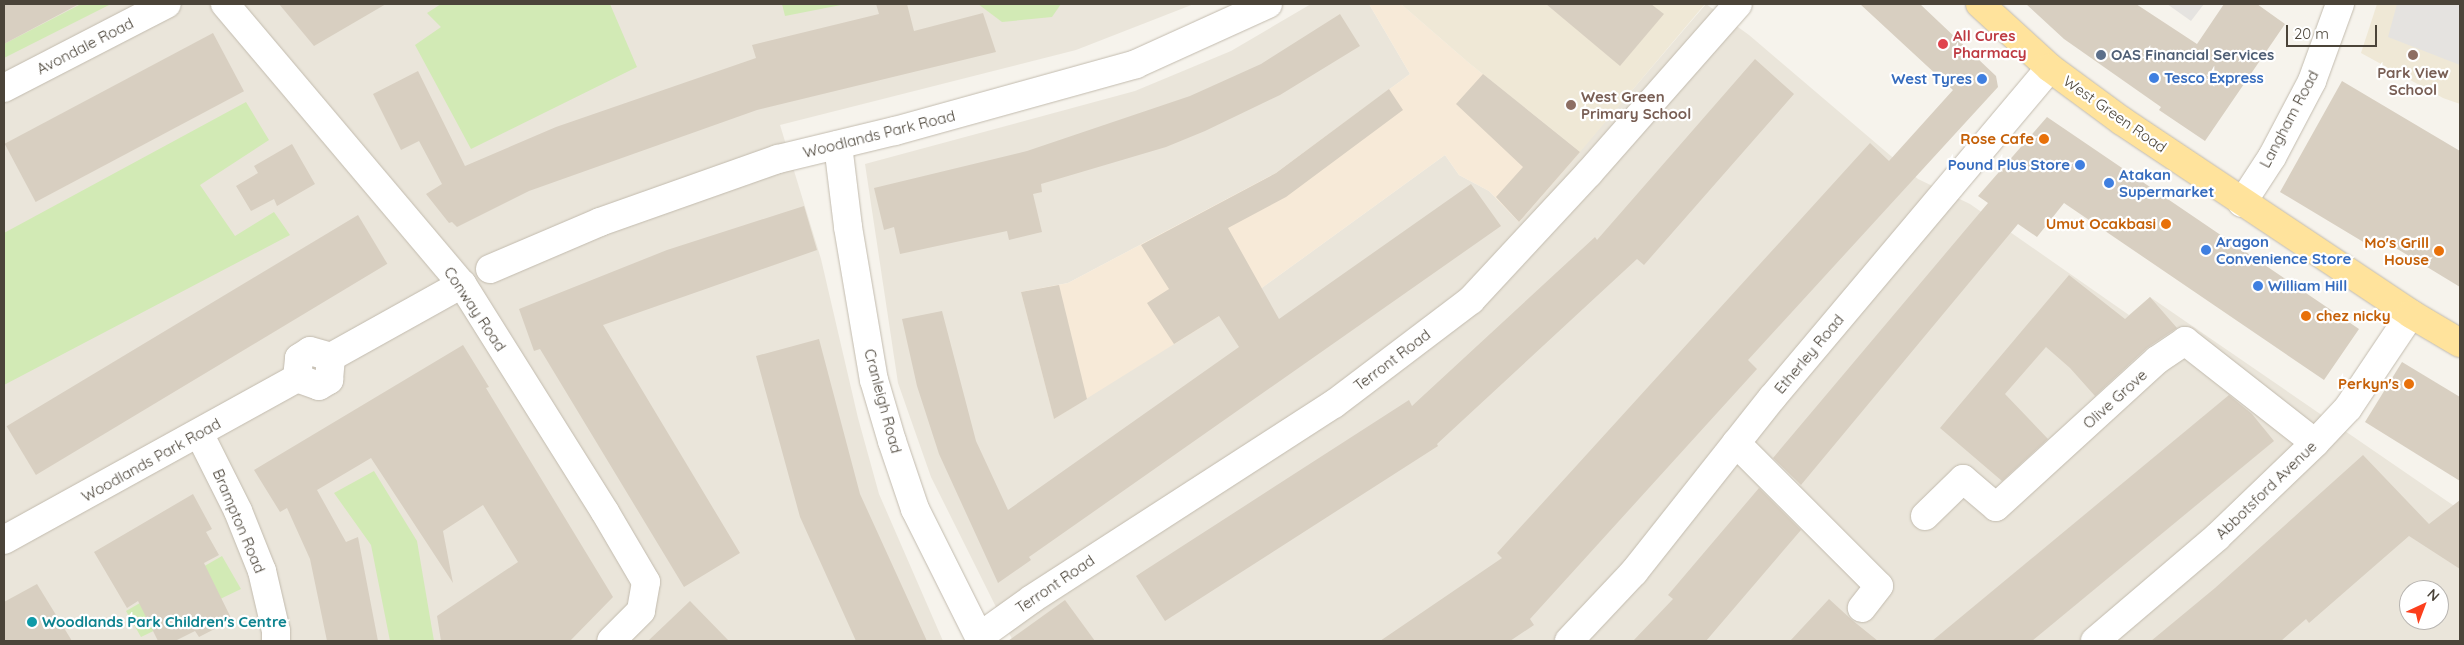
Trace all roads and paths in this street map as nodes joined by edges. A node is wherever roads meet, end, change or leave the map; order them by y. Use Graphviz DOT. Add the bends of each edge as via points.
graph roads {
  1 [pos="167,4"];
  2 [pos="225,4"];
  3 [pos="1738,4"];
  4 [pos="1980,4"];
  5 [pos="2340,4"];
  6 [pos="1264,5"];
  7 [pos="2050,68"];
  8 [pos="4,88"];
  9 [pos="838,145"];
  10 [pos="2242,203"];
  11 [pos="490,270"];
  12 [pos="462,284"];
  13 [pos="2411,314"];
  14 [pos="2460,343"];
  15 [pos="199,433"];
  16 [pos="1736,443"];
  17 [pos="2315,444"];
  18 [pos="1925,516"];
  19 [pos="4,540"];
  20 [pos="1862,608"];
  21 [pos="980,639"];
  22 [pos="276,641"];
  23 [pos="611,641"];
  24 [pos="1569,641"];
  25 [pos="2095,641"];
  1 -- 8 [label="street, Avondale Road"];
  2 -- 12 [label="street, Conway Road"];
  3 -- 21 [label="street, Terront Road" via="1589,174 1471,300 1334,404 1049,588"];
  4 -- 7 [label="main road, West Green Road"];
  5 -- 10 [label="street, Langham Road" via="2312,81 2272,157"];
  6 -- 9 [label="street, Woodlands Park Road" via="1136,64"];
  7 -- 10 [label="main road, West Green Road"];
  7 -- 16 [label="street, Etherley Road"];
  9 -- 11 [label="street, Woodlands Park Road" via="778,159 715,180 600,222"];
  9 -- 21 [label="street, Cranleigh Road" via="872,370 892,441 915,509"];
  10 -- 13 [label="main road, West Green Road"];
  12 -- 15 [label="street, Woodlands Park Road" via="331,357 329,380 319,386 297,378"];
  12 -- 23 [label="street, Conway Road" via="646,582 641,611"];
  13 -- 14 [label="main road, West Green Road"];
  13 -- 17 [label="street, Abbotsford Avenue" via="2348,408"];
  15 -- 19 [label="street, Woodlands Park Road"];
  15 -- 22 [label="street, Brampton Road" via="238,511 262,571"];
  16 -- 20 [label="street" via="1880,586"];
  16 -- 24 [label="street, Etherley Road" via="1634,572"];
  17 -- 18 [label="street, Olive Grove" via="2185,340 2158,360 1996,508 1963,479"];
  17 -- 25 [label="street, Abbotsford Avenue" via="2217,537"];
}
